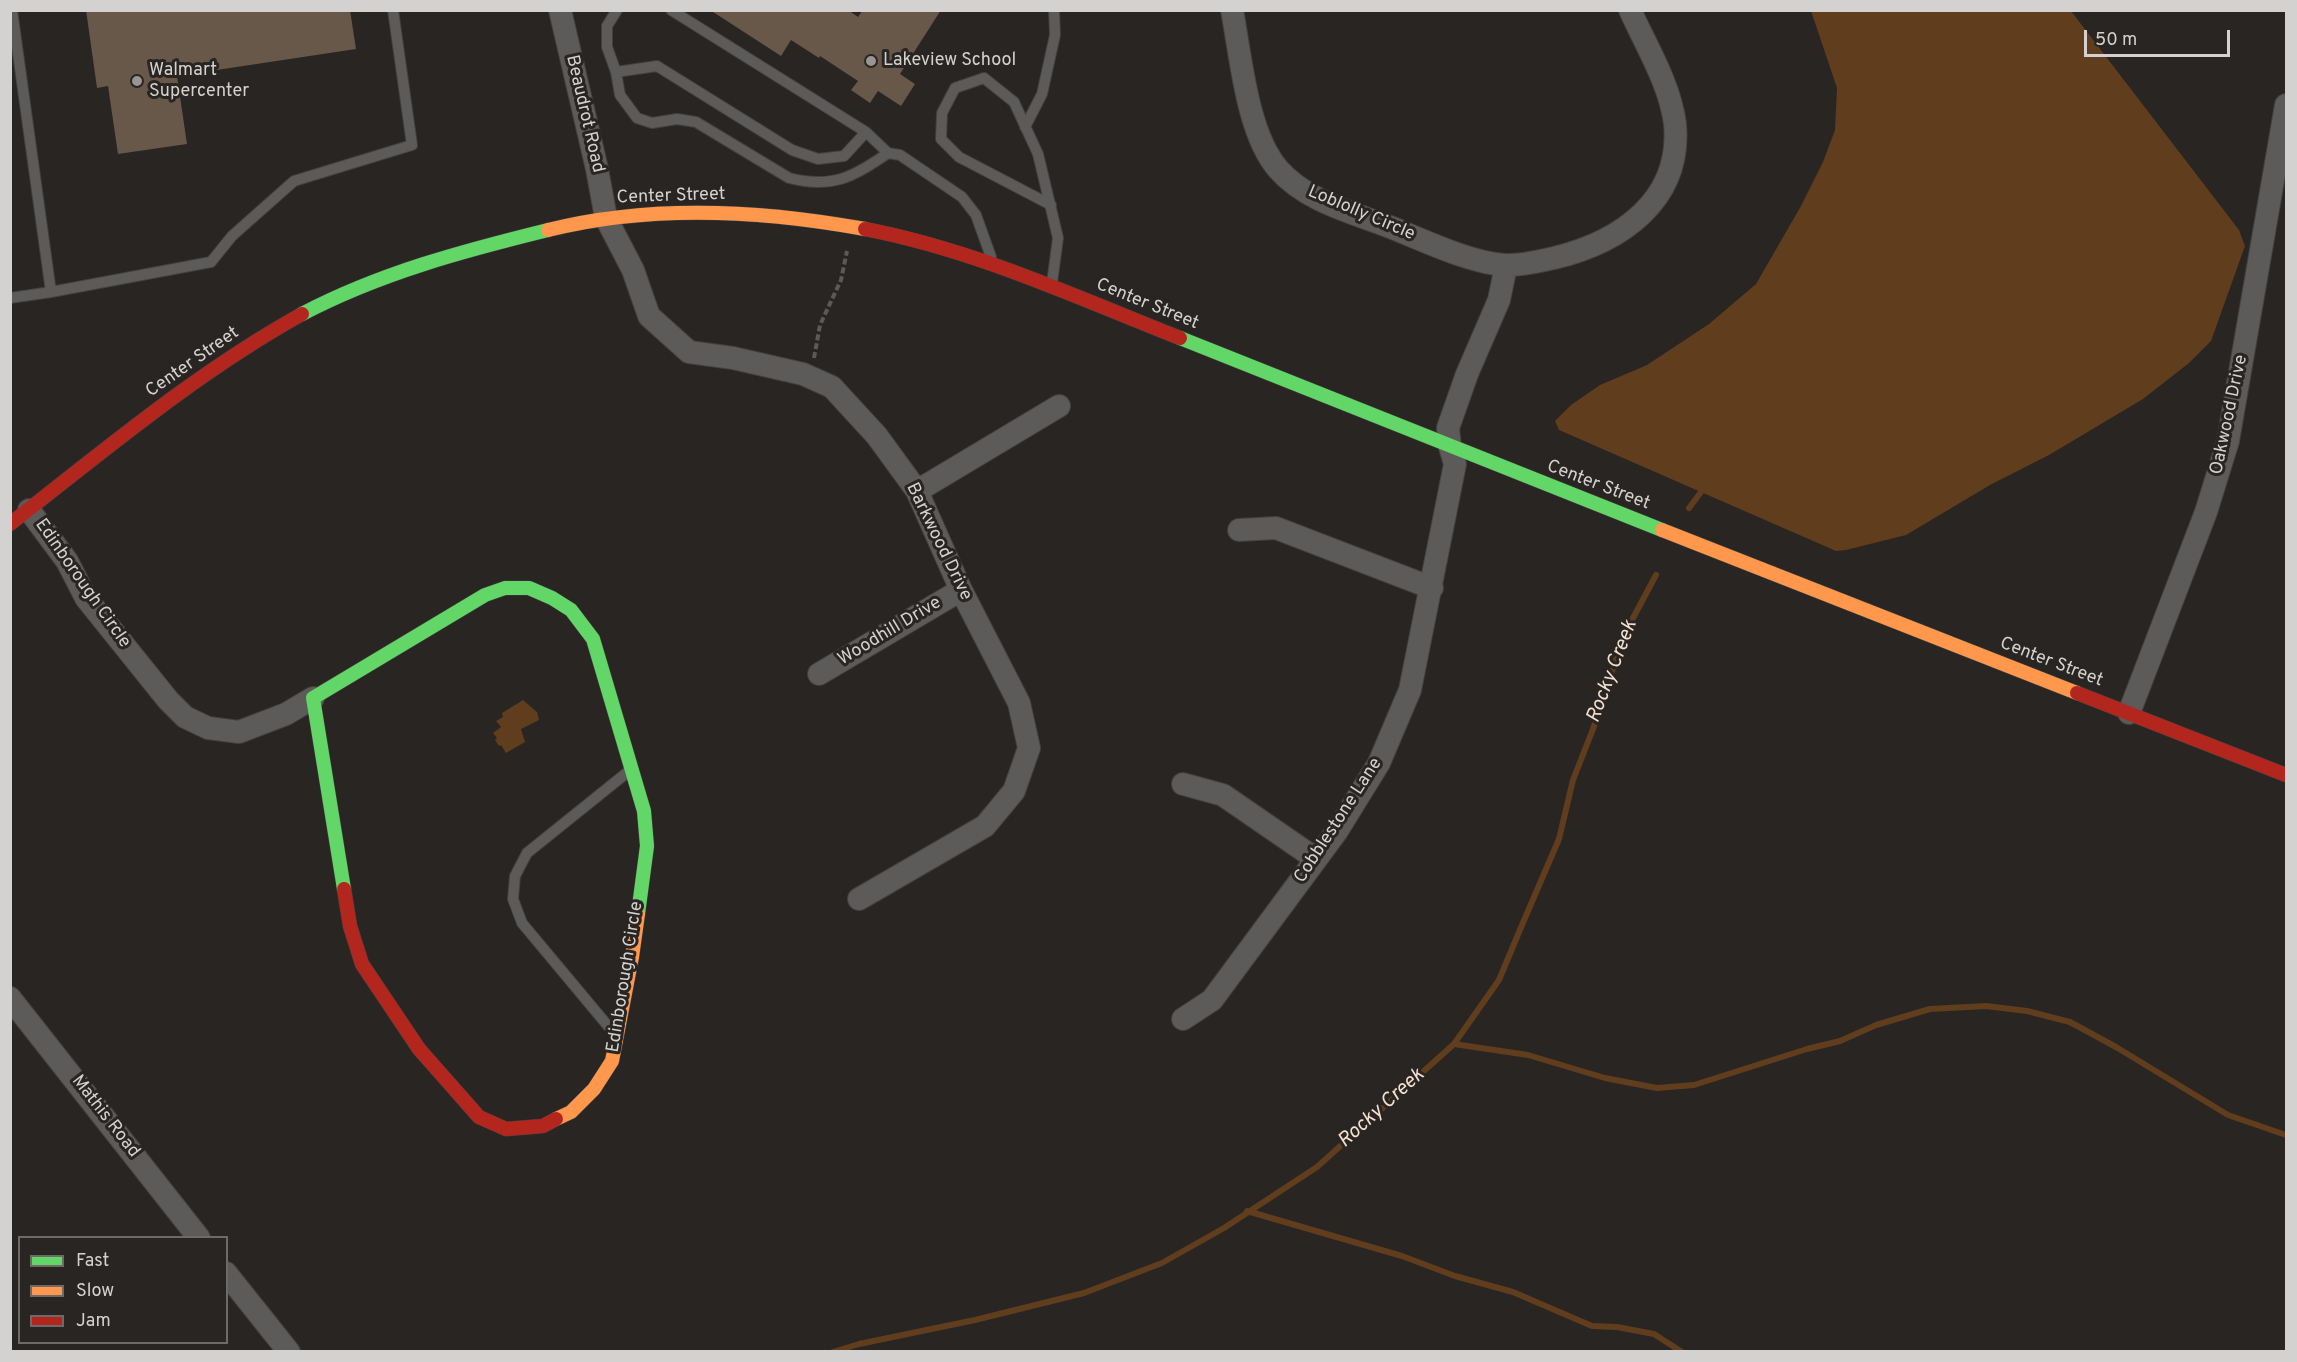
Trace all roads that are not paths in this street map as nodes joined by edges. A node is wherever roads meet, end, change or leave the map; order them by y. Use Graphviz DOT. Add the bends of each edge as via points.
graph roads {
  1 [pos="12,10"];
  2 [pos="393,10"];
  3 [pos="560,10"];
  4 [pos="617,10"];
  5 [pos="671,10"];
  6 [pos="1054,10"];
  7 [pos="1232,10"];
  8 [pos="1630,10"];
  9 [pos="616,72"];
  10 [pos="2286,105"];
  11 [pos="1025,127"];
  12 [pos="866,132"];
  13 [pos="888,153"];
  14 [pos="1051,205"];
  15 [pos="606,218"];
  16 [pos="995,265"];
  17 [pos="1506,266"];
  18 [pos="1052,287"];
  19 [pos="51,292"];
  20 [pos="10,298"];
  21 [pos="1059,406"];
  22 [pos="1450,447"];
  23 [pos="917,491"];
  24 [pos="29,510"];
  25 [pos="10,524"];
  26 [pos="1239,530"];
  27 [pos="1432,588"];
  28 [pos="961,590"];
  29 [pos="819,674"];
  30 [pos="313,698"];
  31 [pos="2129,713"];
  32 [pos="632,769"];
  33 [pos="2286,775"];
  34 [pos="1183,784"];
  35 [pos="1316,859"];
  36 [pos="859,899"];
  37 [pos="10,998"];
  38 [pos="1183,1019"];
  39 [pos="618,1038"];
  40 [pos="197,1236"];
  41 [pos="228,1276"];
  42 [pos="289,1352"];
  1 -- 19 [label="lane"];
  2 -- 19 [label="lane" via="411,145 294,181 232,236 211,261"];
  3 -- 15 [label="street, Beaudrot Road"];
  4 -- 9 [label="lane" via="606,34"];
  5 -- 12 [label="lane"];
  6 -- 11 [label="lane" via="1055,35 1042,94"];
  7 -- 17 [label="street, Loblolly Circle" via="1259,138 1268,156 1290,181 1319,200 1465,256"];
  8 -- 17 [label="street, Loblolly Circle" via="1672,108 1674,157 1663,188 1634,222 1599,243 1570,254"];
  9 -- 12 [label="lane" via="657,66 792,150 818,159 844,156"];
  9 -- 13 [label="lane" via="620,95 637,118 652,123 677,119 696,122 789,178 825,183 844,180"];
  10 -- 31 [label="street, Oakwood Drive" via="2228,441 2206,512"];
  11 -- 14 [label="lane" via="1038,154"];
  11 -- 14 [label="lane" via="1014,102 984,78 955,88 942,113 941,139 959,157"];
  12 -- 13 [label="lane"];
  13 -- 16 [label="lane" via="914,163 962,197 976,215"];
  14 -- 18 [label="lane" via="1058,238"];
  15 -- 16 [label="street, Center Street" via="722,213 830,222 914,240"];
  15 -- 23 [label="street, Barkwood Drive" via="633,270 649,316 689,352 733,358 832,387 878,436"];
  15 -- 24 [label="street, Center Street" via="440,257 393,272 301,314 214,367"];
  16 -- 18 [label="street, Center Street"];
  17 -- 22 [label="street" via="1499,300 1448,428"];
  18 -- 22 [label="street, Center Street"];
  19 -- 20 [label="lane"];
  21 -- 23 [label="street"];
  22 -- 27 [label="street, Cobblestone Lane" via="1455,464"];
  22 -- 31 [label="street, Center Street"];
  23 -- 28 [label="street, Barkwood Drive"];
  24 -- 25 [label="street, Center Street"];
  24 -- 30 [label="street, Edinborough Circle" via="67,561 86,598 185,717 208,728 239,732 286,714"];
  26 -- 27 [label="street" via="1276,528"];
  27 -- 35 [label="street, Cobblestone Lane" via="1406,701 1379,763"];
  28 -- 29 [label="street, Woodhill Drive"];
  28 -- 36 [label="street, Barkwood Drive" via="1019,703 1029,748 1014,791 985,825"];
  30 -- 32 [label="street, Edinborough Circle" via="485,595 506,588 529,588 571,610 593,639"];
  30 -- 39 [label="street, Edinborough Circle" via="350,926 362,964 419,1049 479,1117 506,1129 543,1126 571,1112 594,1089 612,1061"];
  31 -- 33 [label="street, Center Street"];
  32 -- 39 [label="street, Edinborough Circle" via="644,811 647,846"];
  32 -- 39 [label="lane" via="527,853 515,876 513,898 522,923"];
  34 -- 35 [label="street" via="1223,795"];
  35 -- 38 [label="street, Cobblestone Lane" via="1212,1000"];
  37 -- 40 [label="street, Mathis Road"];
  41 -- 42 [label="street"];
}
